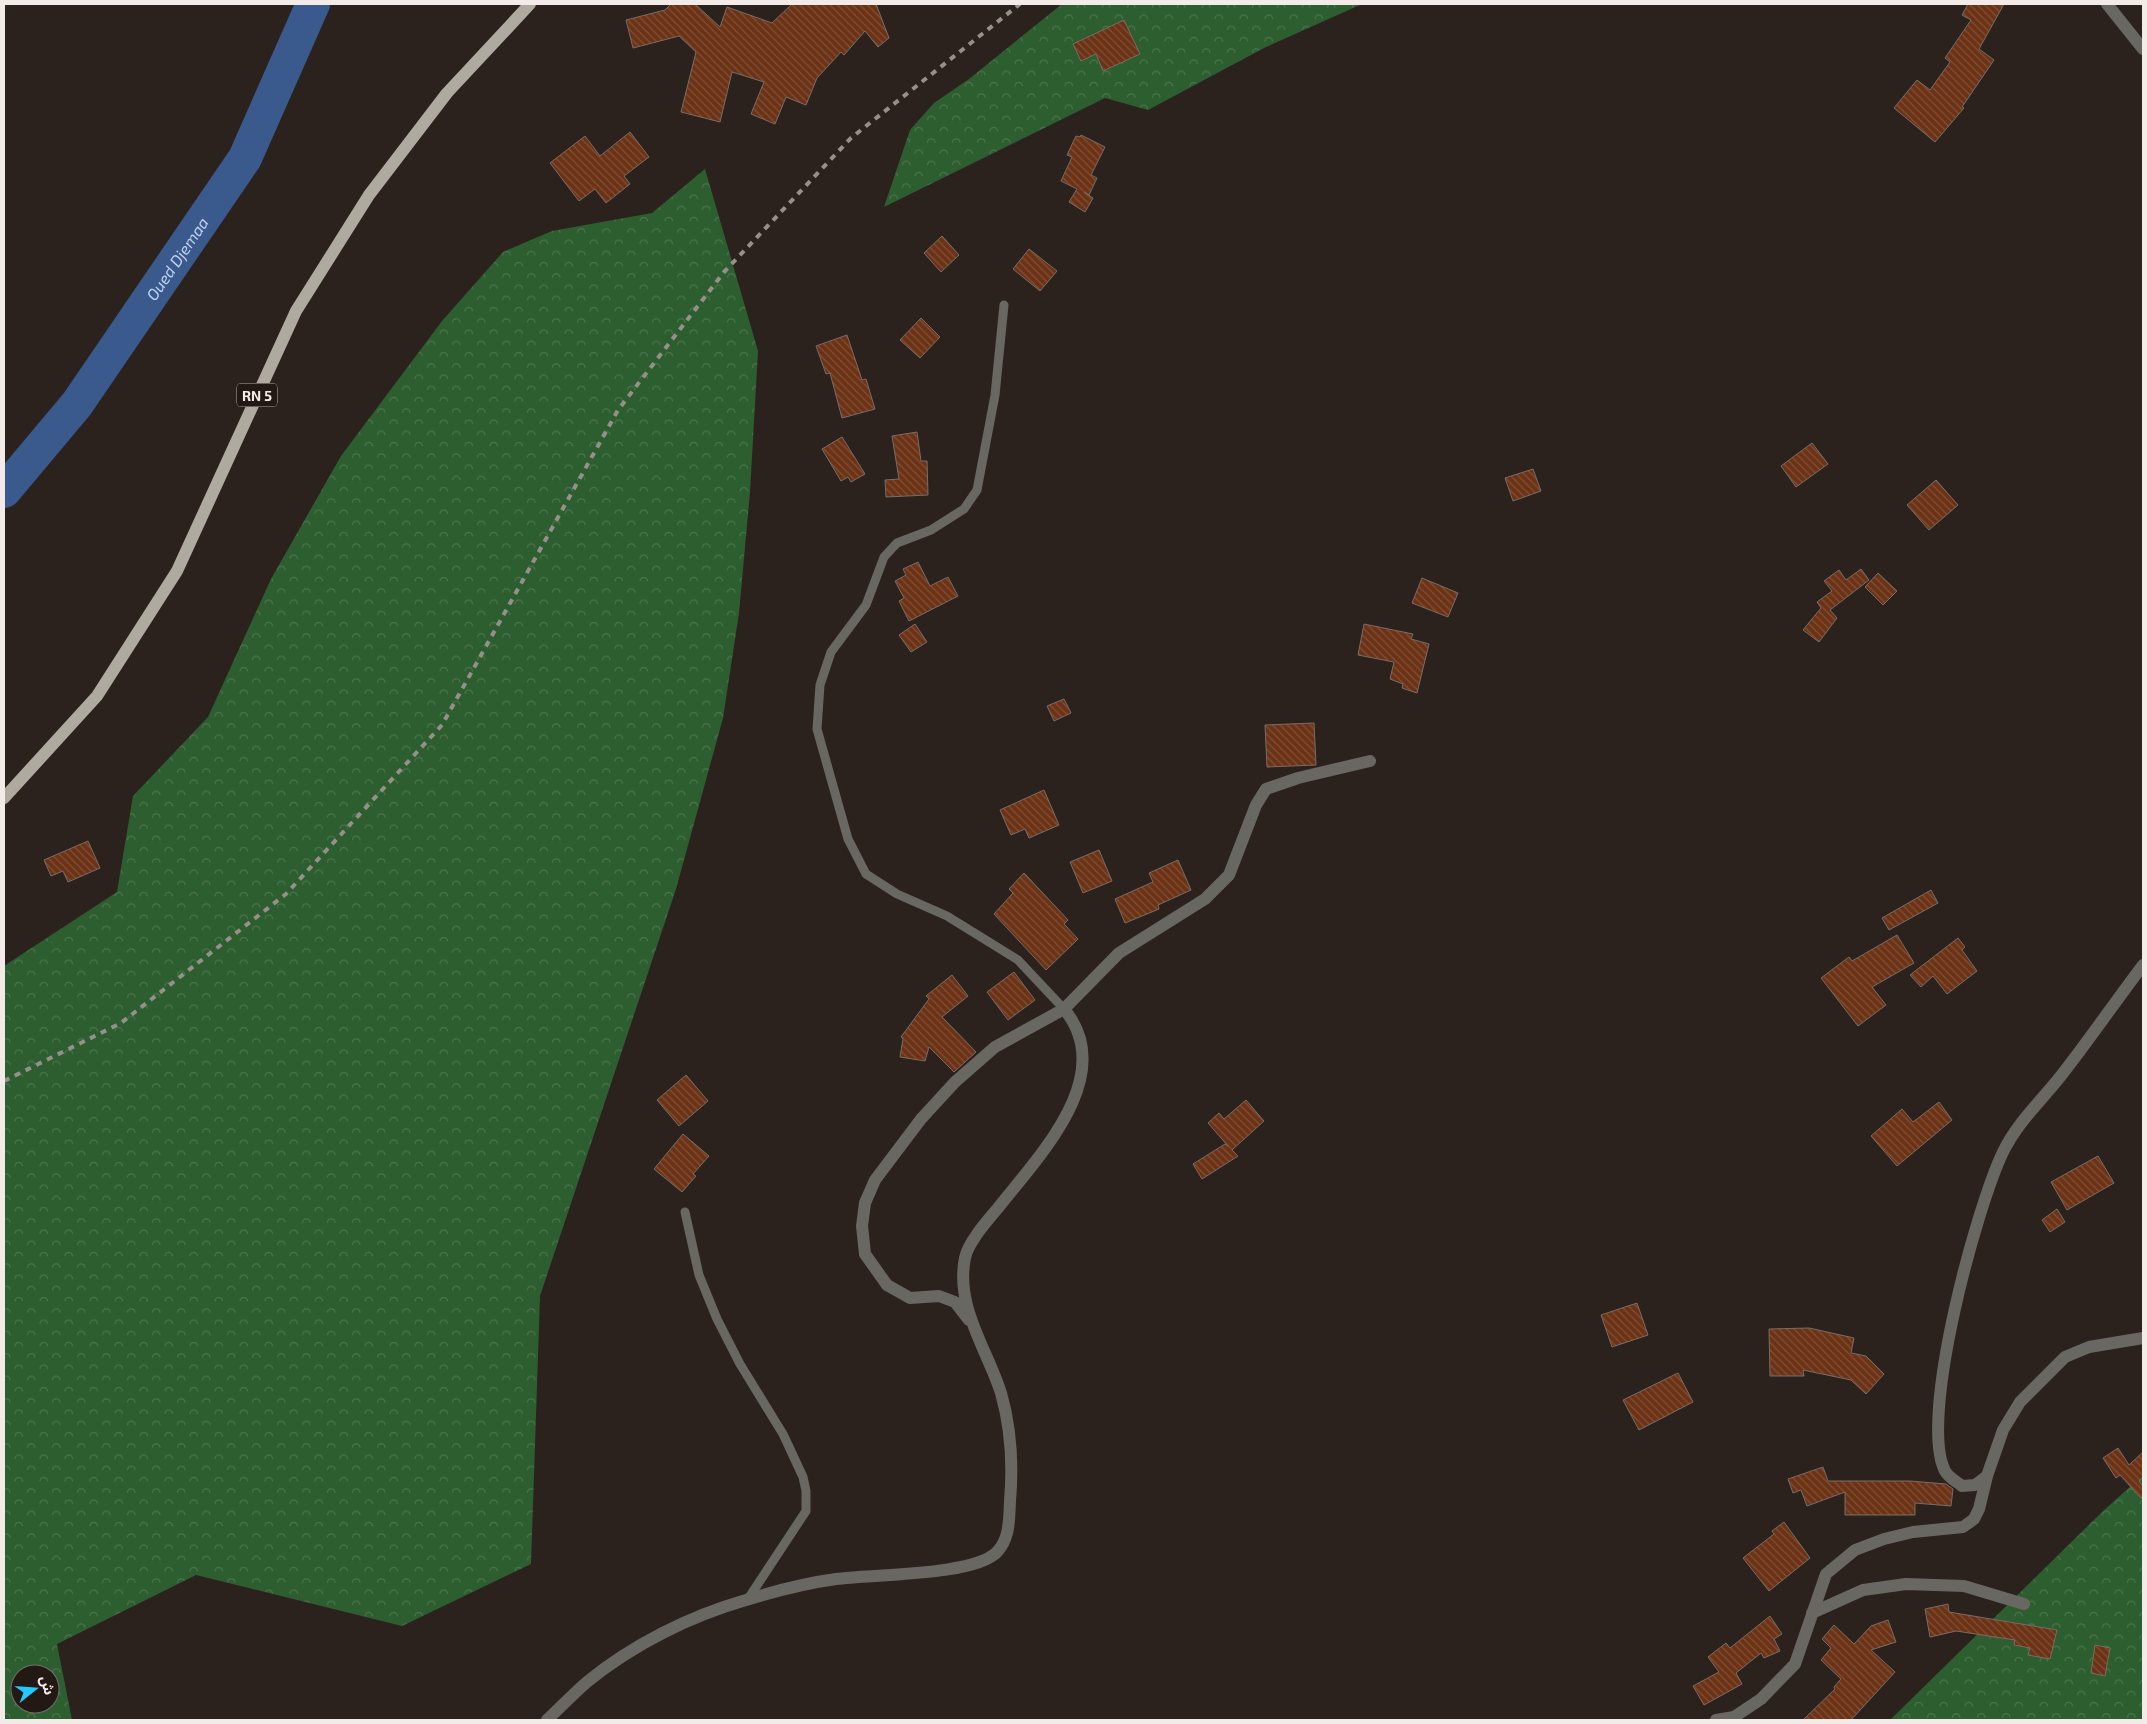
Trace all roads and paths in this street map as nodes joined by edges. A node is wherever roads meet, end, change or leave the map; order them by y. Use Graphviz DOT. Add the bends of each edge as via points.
graph roads {
  1 [pos="530,4"];
  2 [pos="2107,4"];
  3 [pos="2143,49"];
  4 [pos="1004,305"];
  5 [pos="1370,761"];
  6 [pos="4,798"];
  7 [pos="2143,965"];
  8 [pos="1064,1009"];
  9 [pos="685,1212"];
  10 [pos="972,1324"];
  11 [pos="2143,1338"];
  12 [pos="1987,1476"];
  13 [pos="748,1599"];
  14 [pos="2024,1604"];
  15 [pos="1812,1613"];
  16 [pos="547,1720"];
  17 [pos="1716,1720"];
  1 -- 6 [label="main road, RN 5" via="447,93 369,196 296,311 177,572 97,696"];
  2 -- 3 [label="street"];
  4 -- 8 [label="lane" via="995,396 977,490 964,509 931,530 897,543 884,557 866,605 831,652 820,685 817,729 848,839 866,874 897,894 947,916 1018,960"];
  5 -- 8 [label="street" via="1266,789 1256,805 1229,875 1204,899 1119,953"];
  7 -- 12 [label="street" via="2022,1121 2003,1151 1968,1254 1952,1324 1939,1420 1940,1450 1945,1472 1962,1486 1975,1485"];
  8 -- 10 [label="street" via="1076,1024 1084,1051 1080,1085 1060,1128 984,1226 966,1256 964,1286"];
  8 -- 10 [label="street" via="995,1047 955,1082 921,1118 875,1180 865,1203 862,1226 865,1254 887,1285 910,1298 939,1296 956,1302"];
  9 -- 13 [label="lane" via="699,1275 718,1319 740,1364 783,1434 806,1490 806,1511"];
  10 -- 13 [label="street" via="1001,1394 1008,1428 1012,1475 1008,1537 995,1554 974,1564 835,1579"];
  11 -- 12 [label="street" via="2089,1347 2065,1357 2020,1402 2003,1430"];
  12 -- 15 [label="street" via="1980,1509 1964,1527 1913,1532 1855,1550 1826,1574"];
  13 -- 16 [label="street" via="667,1632 621,1656"];
  14 -- 15 [label="street" via="1964,1586 1906,1584 1863,1590"];
  15 -- 17 [label="street" via="1795,1664 1762,1699 1734,1717"];
}
